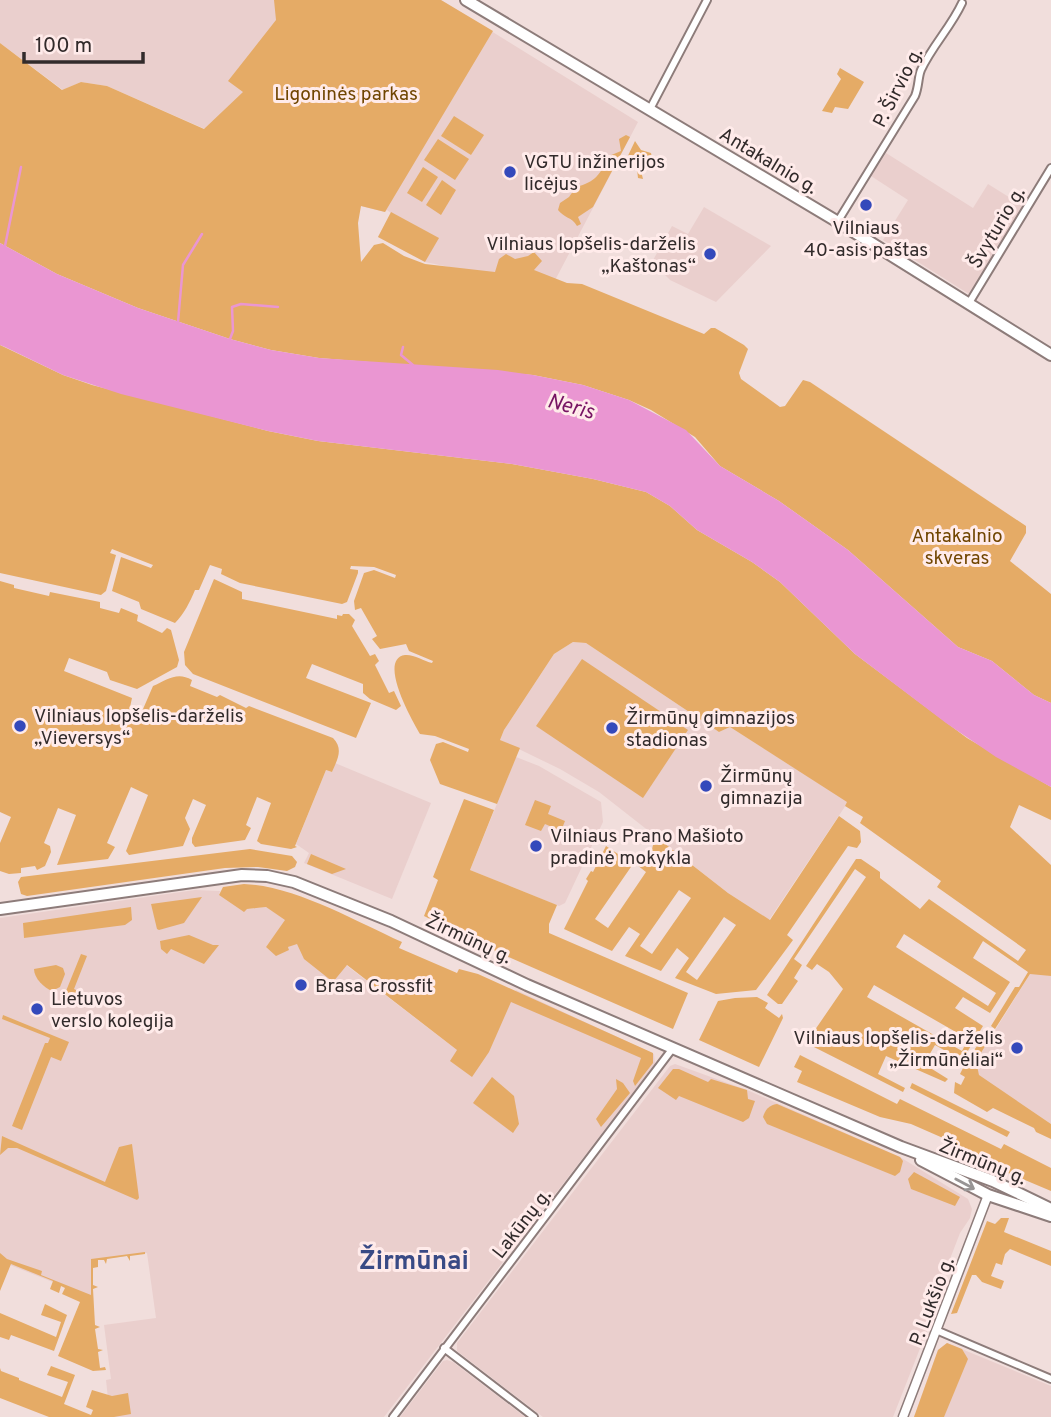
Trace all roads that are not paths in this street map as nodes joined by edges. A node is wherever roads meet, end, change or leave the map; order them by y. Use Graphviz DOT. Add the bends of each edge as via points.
graph roads {
  1 [pos="466,0"];
  2 [pos="707,0"];
  3 [pos="962,3"];
  4 [pos="650,109"];
  5 [pos="1051,168"];
  6 [pos="838,221"];
  7 [pos="969,303"];
  8 [pos="1051,355"];
  9 [pos="0,909"];
  10 [pos="673,1048"];
  11 [pos="901,1147"];
  12 [pos="993,1181"];
  13 [pos="988,1195"];
  14 [pos="1051,1209"];
  15 [pos="1051,1216"];
  16 [pos="936,1330"];
  17 [pos="444,1348"];
  18 [pos="1051,1379"];
  19 [pos="393,1417"];
  20 [pos="534,1417"];
  21 [pos="903,1417"];
  1 -- 4 [label="main road, Antakalnio g."];
  2 -- 4 [label="street"];
  3 -- 6 [label="street, P. Širvio g." via="920,73 915,96"];
  4 -- 6 [label="main road, Antakalnio g."];
  5 -- 7 [label="street, Švyturio g."];
  6 -- 7 [label="main road, Antakalnio g."];
  7 -- 8 [label="main road, Antakalnio g."];
  9 -- 10 [label="main road, Žirmūnų g." via="226,877 277,878 391,921"];
  10 -- 11 [label="main road, Žirmūnų g."];
  10 -- 17 [label="street, Lakūnų g."];
  11 -- 12 [label="main road, Žirmūnų g."];
  11 -- 13 [label="main road, Žirmūnų g., one-way"];
  12 -- 13 [label="main road"];
  12 -- 14 [label="main road, Žirmūnų g."];
  13 -- 15 [label="main road, Žirmūnų g."];
  13 -- 16 [label="street, P. Lukšio g."];
  16 -- 18 [label="street"];
  16 -- 21 [label="street, P. Lukšio g."];
  17 -- 19 [label="street, Lakūnų g."];
  17 -- 20 [label="street"];
}
